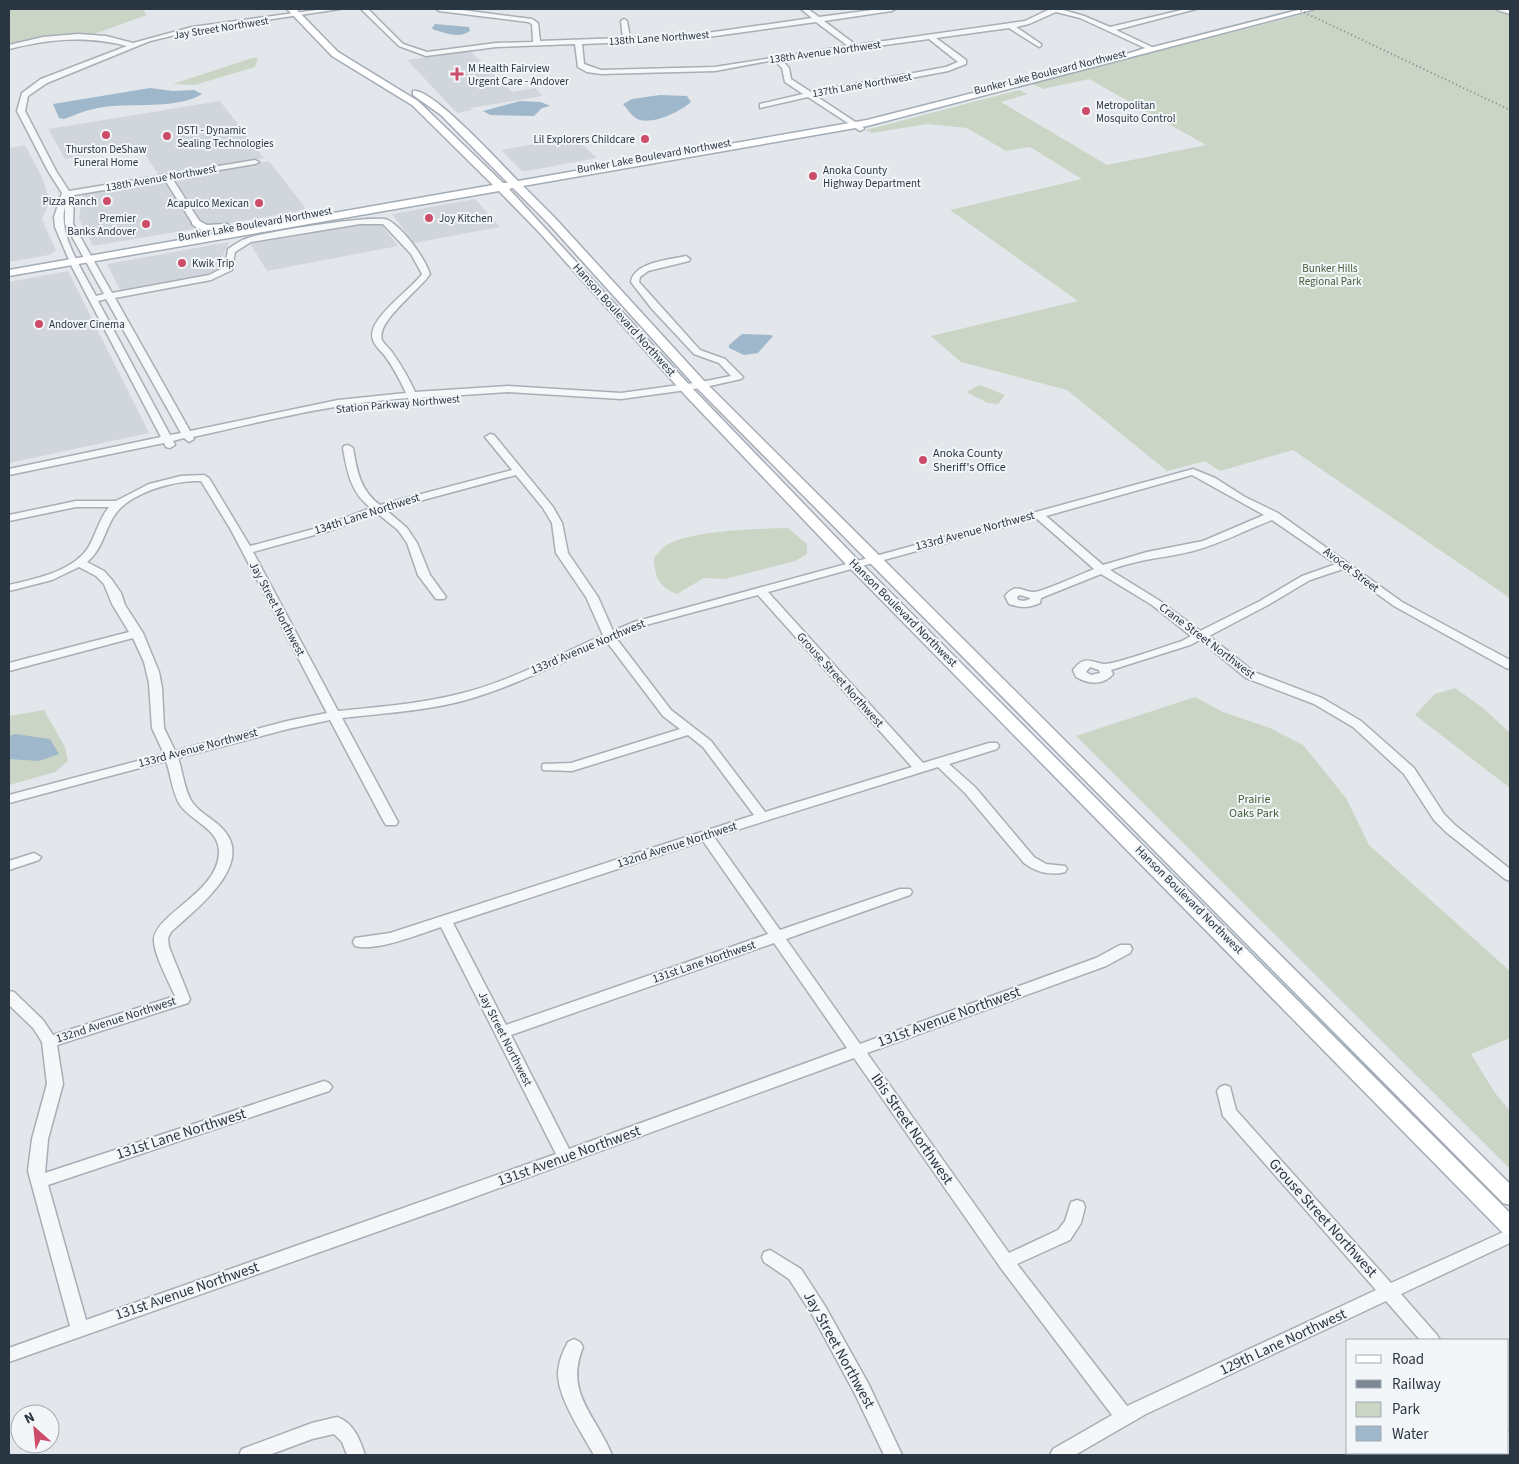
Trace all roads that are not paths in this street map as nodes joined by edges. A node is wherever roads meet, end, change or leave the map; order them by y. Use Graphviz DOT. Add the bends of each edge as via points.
graph roads {
  1 [pos="337,9"];
  2 [pos="364,9"];
  3 [pos="439,9"];
  4 [pos="804,9"];
  5 [pos="892,9"];
  6 [pos="1054,9"];
  7 [pos="1193,9"];
  8 [pos="1291,9"];
  9 [pos="1311,9"];
  10 [pos="1499,9"];
  11 [pos="1510,12"];
  12 [pos="297,13"];
  13 [pos="817,18"];
  14 [pos="624,21"];
  15 [pos="1011,26"];
  16 [pos="1111,29"];
  17 [pos="930,37"];
  18 [pos="627,41"];
  19 [pos="578,42"];
  20 [pos="537,44"];
  21 [pos="1039,45"];
  22 [pos="135,46"];
  23 [pos="1149,46"];
  24 [pos="9,47"];
  25 [pos="854,47"];
  26 [pos="776,58"];
  27 [pos="1087,67"];
  28 [pos="810,95"];
  29 [pos="763,106"];
  30 [pos="855,125"];
  31 [pos="255,162"];
  32 [pos="167,177"];
  33 [pos="506,183"];
  34 [pos="66,194"];
  35 [pos="279,220"];
  36 [pos="196,222"];
  37 [pos="88,257"];
  38 [pos="73,259"];
  39 [pos="686,260"];
  40 [pos="9,268"];
  41 [pos="9,273"];
  42 [pos="110,296"];
  43 [pos="93,299"];
  44 [pos="691,388"];
  45 [pos="414,398"];
  46 [pos="188,437"];
  47 [pos="490,437"];
  48 [pos="169,441"];
  49 [pos="348,448"];
  50 [pos="9,472"];
  51 [pos="517,472"];
  52 [pos="1193,472"];
  53 [pos="9,479"];
  54 [pos="117,504"];
  55 [pos="378,509"];
  56 [pos="1038,514"];
  57 [pos="1274,515"];
  58 [pos="9,518"];
  59 [pos="246,550"];
  60 [pos="874,559"];
  61 [pos="78,563"];
  62 [pos="854,564"];
  63 [pos="1345,565"];
  64 [pos="1102,570"];
  65 [pos="9,588"];
  66 [pos="760,590"];
  67 [pos="1035,596"];
  68 [pos="440,597"];
  69 [pos="137,633"];
  70 [pos="609,636"];
  71 [pos="1200,636"];
  72 [pos="1510,665"];
  73 [pos="9,667"];
  74 [pos="1104,668"];
  75 [pos="335,715"];
  76 [pos="691,730"];
  77 [pos="993,746"];
  78 [pos="171,756"];
  79 [pos="941,763"];
  80 [pos="548,767"];
  81 [pos="921,769"];
  82 [pos="9,799"];
  83 [pos="762,817"];
  84 [pos="391,822"];
  85 [pos="706,836"];
  86 [pos="34,857"];
  87 [pos="9,866"];
  88 [pos="1060,869"];
  89 [pos="1510,876"];
  90 [pos="905,892"];
  91 [pos="444,920"];
  92 [pos="778,937"];
  93 [pos="360,942"];
  94 [pos="1125,949"];
  95 [pos="9,996"];
  96 [pos="502,1032"];
  97 [pos="50,1042"];
  98 [pos="857,1051"];
  99 [pos="324,1087"];
  100 [pos="1225,1091"];
  101 [pos="565,1157"];
  102 [pos="38,1182"];
  103 [pos="1510,1197"];
  104 [pos="1077,1207"];
  105 [pos="1510,1226"];
  106 [pos="1510,1236"];
  107 [pos="770,1257"];
  108 [pos="1006,1262"];
  109 [pos="1388,1293"];
  110 [pos="80,1329"];
  111 [pos="1430,1339"];
  112 [pos="574,1347"];
  113 [pos="9,1355"];
  114 [pos="1124,1417"];
  115 [pos="248,1455"];
  116 [pos="356,1455"];
  117 [pos="603,1455"];
  118 [pos="893,1455"];
  119 [pos="1059,1455"];
  1 -- 12 [label="street, Jay Street Northwest"];
  2 -- 20 [label="street, 138th Lane Northwest" via="401,45 426,54"];
  3 -- 20 [label="street" via="528,19 535,24"];
  4 -- 13 [label="street"];
  5 -- 13 [label="street, 138th Lane Northwest"];
  6 -- 15 [label="street, 138th Avenue Northwest" via="1027,23"];
  6 -- 16 [label="street"];
  7 -- 16 [label="street"];
  8 -- 23 [label="main road, Bunker Lake Boulevard Northwest"];
  9 -- 27 [label="main road"];
  10 -- 11 [label="street"];
  12 -- 22 [label="street, Jay Street Northwest" via="181,31"];
  12 -- 33 [label="main road, Hanson Boulevard Northwest" via="335,54 416,103"];
  12 -- 33 [label="main road, Hanson Boulevard Northwest" via="350,54 436,106"];
  13 -- 18 [label="street, 138th Lane Northwest" via="686,38"];
  13 -- 25 [label="street"];
  14 -- 18 [label="street"];
  15 -- 17 [label="street, 138th Avenue Northwest"];
  15 -- 21 [label="street"];
  16 -- 23 [label="street"];
  17 -- 25 [label="street, 138th Avenue Northwest"];
  17 -- 28 [label="street, 137th Lane Northwest" via="962,64 948,70"];
  18 -- 19 [label="street, 138th Lane Northwest"];
  19 -- 20 [label="street, 138th Lane Northwest"];
  19 -- 26 [label="street, 138th Avenue Northwest" via="581,65 602,72 704,70"];
  22 -- 24 [label="street" via="81,37 44,39"];
  22 -- 34 [label="street, Jay Street Northwest" via="44,81 16,106"];
  23 -- 27 [label="street" via="1150,49"];
  23 -- 30 [label="main road, Bunker Lake Boulevard Northwest"];
  25 -- 26 [label="street, 138th Avenue Northwest"];
  26 -- 28 [label="street" via="785,68 788,80"];
  27 -- 30 [label="main road"];
  28 -- 29 [label="street, 137th Lane Northwest"];
  28 -- 30 [label="street"];
  30 -- 33 [label="main road, Bunker Lake Boulevard Northwest"];
  30 -- 33 [label="main road, Bunker Lake Boulevard Northwest"];
  31 -- 32 [label="street, 138th Avenue Northwest"];
  32 -- 34 [label="street, 138th Avenue Northwest"];
  32 -- 36 [label="street"];
  33 -- 35 [label="main road, Bunker Lake Boulevard Northwest"];
  33 -- 37 [label="main road, Bunker Lake Boulevard Northwest"];
  33 -- 44 [label="main road, Hanson Boulevard Northwest" via="548,235"];
  34 -- 37 [label="street, Jay Street Northwest" via="70,196 70,224"];
  34 -- 38 [label="street" via="58,223"];
  35 -- 36 [label="main road" via="210,229"];
  35 -- 37 [label="main road, Bunker Lake Boulevard Northwest"];
  37 -- 38 [label="main road, Bunker Lake Boulevard Northwest"];
  37 -- 42 [label="street, Jay Street Northwest"];
  38 -- 40 [label="main road, Bunker Lake Boulevard Northwest"];
  38 -- 41 [label="main road, Bunker Lake Boulevard Northwest"];
  38 -- 43 [label="street"];
  39 -- 44 [label="street, Station Parkway Northwest" via="645,269 636,276 635,282 693,348 722,361 738,377"];
  42 -- 43 [label="street"];
  42 -- 45 [label="street" via="221,273 229,268 231,251 249,240 372,220 385,222 400,236 426,274 423,284 384,318 377,330 378,339 406,380"];
  42 -- 46 [label="street, Jay Street Northwest"];
  43 -- 48 [label="street"];
  44 -- 45 [label="street, Station Parkway Northwest" via="658,399 614,404 536,396"];
  44 -- 60 [label="main road, Hanson Boulevard Northwest"];
  44 -- 62 [label="main road, Hanson Boulevard Northwest"];
  45 -- 46 [label="street, Station Parkway Northwest"];
  46 -- 48 [label="street, Station Parkway Northwest"];
  47 -- 51 [label="street"];
  48 -- 50 [label="street, Station Parkway Northwest"];
  48 -- 53 [label="street, Station Parkway Northwest"];
  49 -- 55 [label="street" via="353,477 361,492"];
  51 -- 55 [label="street, 134th Lane Northwest"];
  51 -- 70 [label="street" via="548,507 557,523 562,554 592,597"];
  52 -- 56 [label="street, 133rd Avenue Northwest"];
  52 -- 57 [label="street, Avocet Street"];
  54 -- 58 [label="street" via="76,504"];
  54 -- 59 [label="street, Jay Street Northwest" via="131,495 165,483 204,478"];
  54 -- 61 [label="street" via="104,523 99,540"];
  55 -- 59 [label="street, 134th Lane Northwest" via="325,529"];
  55 -- 68 [label="street" via="402,528 412,543 424,575"];
  56 -- 60 [label="street, 133rd Avenue Northwest"];
  56 -- 64 [label="street, Crane Street Northwest"];
  57 -- 63 [label="street, Avocet Street"];
  57 -- 64 [label="street" via="1199,546 1146,555"];
  59 -- 75 [label="street, Jay Street Northwest"];
  60 -- 62 [label="street, 133rd Avenue Northwest"];
  60 -- 103 [label="main road, Hanson Boulevard Northwest"];
  61 -- 65 [label="street" via="51,576"];
  61 -- 69 [label="street" via="95,569 109,581 119,606"];
  62 -- 66 [label="street, 133rd Avenue Northwest"];
  62 -- 105 [label="main road, Hanson Boulevard Northwest"];
  63 -- 71 [label="street" via="1306,578"];
  63 -- 72 [label="street, Avocet Street" via="1398,604"];
  64 -- 67 [label="street"];
  64 -- 71 [label="street, Crane Street Northwest" via="1156,603"];
  66 -- 70 [label="street, 133rd Avenue Northwest" via="638,624"];
  66 -- 81 [label="street, Grouse Street Northwest"];
  69 -- 73 [label="street"];
  69 -- 78 [label="street" via="156,683 159,730"];
  70 -- 75 [label="street, 133rd Avenue Northwest" via="500,685 462,697 418,706"];
  70 -- 76 [label="street" via="667,713"];
  71 -- 74 [label="street" via="1170,649"];
  71 -- 89 [label="street, Crane Street Northwest" via="1250,675 1318,701 1357,724 1409,771 1451,829"];
  75 -- 78 [label="street, 133rd Avenue Northwest"];
  75 -- 84 [label="street, Jay Street Northwest"];
  76 -- 80 [label="street" via="572,767"];
  76 -- 83 [label="street" via="707,744"];
  77 -- 79 [label="street, 132nd Avenue Northwest"];
  78 -- 82 [label="street, 133rd Avenue Northwest"];
  78 -- 97 [label="street, 132nd Avenue Northwest" via="186,803 217,828 224,840 226,854 223,868 211,886 165,930 161,938 183,999"];
  79 -- 81 [label="street, 132nd Avenue Northwest"];
  79 -- 88 [label="street" via="970,790 1029,860 1039,868"];
  81 -- 83 [label="street, 132nd Avenue Northwest"];
  83 -- 85 [label="street, 132nd Avenue Northwest"];
  85 -- 91 [label="street, 132nd Avenue Northwest"];
  85 -- 92 [label="street, Ibis Street Northwest"];
  86 -- 87 [label="street"];
  90 -- 92 [label="street, 131st Lane Northwest"];
  91 -- 93 [label="street, 132nd Avenue Northwest" via="391,938"];
  91 -- 96 [label="street, Jay Street Northwest"];
  92 -- 96 [label="street, 131st Lane Northwest"];
  92 -- 98 [label="street, Ibis Street Northwest"];
  94 -- 98 [label="street, 131st Avenue Northwest" via="1101,962"];
  95 -- 97 [label="street" via="38,1024"];
  96 -- 101 [label="street, Jay Street Northwest"];
  97 -- 102 [label="street" via="55,1084 40,1139 36,1171"];
  98 -- 101 [label="street, 131st Avenue Northwest"];
  98 -- 108 [label="street, Ibis Street Northwest"];
  99 -- 102 [label="street, 131st Lane Northwest"];
  100 -- 109 [label="street, Grouse Street Northwest" via="1229,1112"];
  101 -- 110 [label="street, 131st Avenue Northwest"];
  102 -- 110 [label="street"];
  104 -- 108 [label="street" via="1073,1223 1064,1235"];
  106 -- 109 [label="street, 129th Lane Northwest"];
  107 -- 118 [label="street, Jay Street Northwest" via="795,1274 820,1311 862,1388"];
  108 -- 114 [label="street, Ibis Street Northwest"];
  109 -- 111 [label="street, Grouse Street Northwest"];
  109 -- 114 [label="street, 129th Lane Northwest"];
  110 -- 113 [label="street, 131st Avenue Northwest"];
  112 -- 117 [label="street" via="567,1378 579,1410"];
  114 -- 119 [label="street, 129th Lane Northwest"];
  115 -- 116 [label="street" via="337,1425 349,1438"];
}
